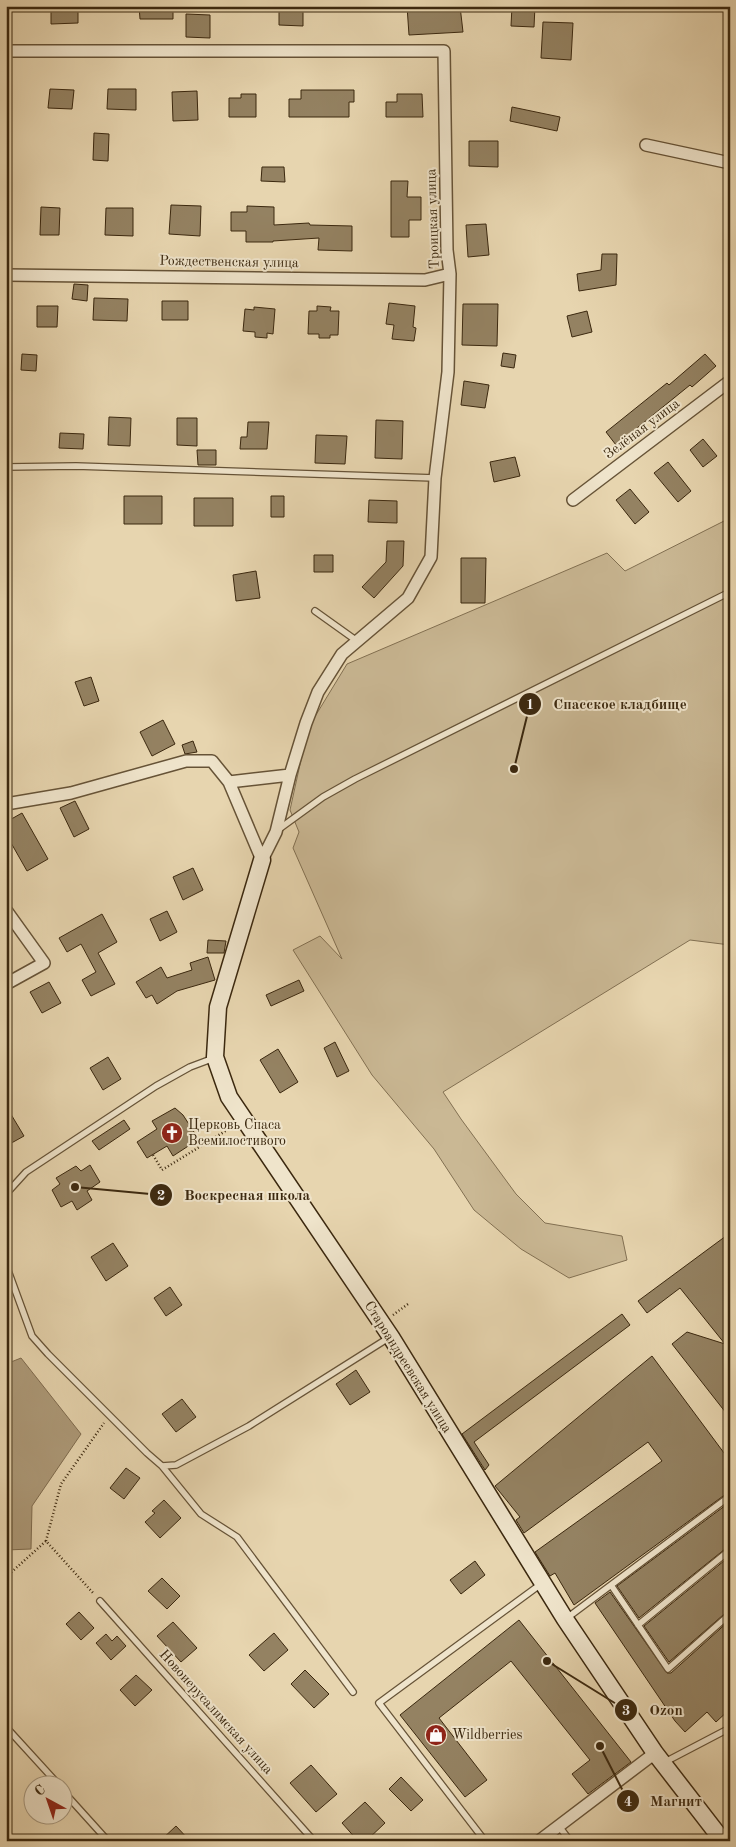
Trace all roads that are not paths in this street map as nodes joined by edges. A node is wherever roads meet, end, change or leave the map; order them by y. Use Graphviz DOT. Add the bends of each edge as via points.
graph roads {
  1 [pos="6,51"];
  2 [pos="646,145"];
  3 [pos="730,163"];
  4 [pos="450,274"];
  5 [pos="6,275"];
  6 [pos="730,381"];
  7 [pos="6,467"];
  8 [pos="434,478"];
  9 [pos="572,500"];
  10 [pos="730,592"];
  11 [pos="315,611"];
  12 [pos="357,642"];
  13 [pos="290,774"];
  14 [pos="229,782"];
  15 [pos="6,804"];
  16 [pos="276,832"];
  17 [pos="262,860"];
  18 [pos="6,910"];
  19 [pos="6,984"];
  20 [pos="215,1057"];
  21 [pos="6,1194"];
  22 [pos="6,1265"];
  23 [pos="391,1337"];
  24 [pos="162,1466"];
  25 [pos="730,1496"];
  26 [pos="730,1550"];
  27 [pos="542,1582"];
  28 [pos="611,1585"];
  29 [pos="100,1600"];
  30 [pos="730,1614"];
  31 [pos="565,1619"];
  32 [pos="638,1625"];
  33 [pos="353,1692"];
  34 [pos="6,1727"];
  35 [pos="730,1728"];
  36 [pos="659,1759"];
  37 [pos="49,1774"];
  38 [pos="72,1801"];
  39 [pos="558,1825"];
  40 [pos="108,1841"];
  41 [pos="314,1841"];
  42 [pos="485,1841"];
  43 [pos="539,1841"];
  44 [pos="570,1841"];
  45 [pos="723,1841"];
  1 -- 4 [label="street, Троицкая улица" via="444,52"];
  2 -- 3 [label="street"];
  4 -- 5 [label="street, Рождественская улица" via="425,280"];
  4 -- 8 [label="street, Троицкая улица" via="448,372"];
  6 -- 9 [label="street, Зелёная улица"];
  7 -- 8 [label="lane" via="86,466"];
  8 -- 12 [label="street, Троицкая улица" via="431,557 408,598"];
  10 -- 16 [label="lane" via="355,779 322,797"];
  11 -- 12 [label="lane"];
  12 -- 13 [label="street, Троицкая улица" via="342,654 318,692"];
  13 -- 14 [label="street"];
  13 -- 16 [label="street, Троицкая улица"];
  14 -- 15 [label="street" via="212,761 186,761 70,793"];
  14 -- 17 [label="street"];
  16 -- 17 [label="street, Троицкая улица"];
  17 -- 20 [label="street, Староандреевская улица" via="218,1007"];
  18 -- 19 [label="street" via="44,963"];
  20 -- 21 [label="lane" via="156,1086 26,1172"];
  20 -- 23 [label="street, Староандреевская улица" via="228,1097"];
  22 -- 24 [label="lane" via="32,1336"];
  23 -- 24 [label="lane" via="249,1426 176,1465"];
  23 -- 27 [label="street, Староандреевская улица"];
  24 -- 33 [label="lane" via="201,1514 237,1537"];
  25 -- 28 [label="lane"];
  26 -- 32 [label="lane"];
  27 -- 31 [label="street, Староандреевская улица"];
  27 -- 42 [label="lane" via="379,1703"];
  28 -- 31 [label="lane"];
  28 -- 32 [label="lane"];
  29 -- 41 [label="lane, Новоиерусалимская улица"];
  30 -- 32 [label="lane" via="668,1669"];
  31 -- 36 [label="street, Староандреевская улица"];
  34 -- 37 [label="lane"];
  35 -- 36 [label="lane"];
  36 -- 39 [label="street"];
  36 -- 45 [label="street, Староандреевская улица"];
  38 -- 40 [label="lane"];
  39 -- 43 [label="street"];
  39 -- 44 [label="lane"];
}
